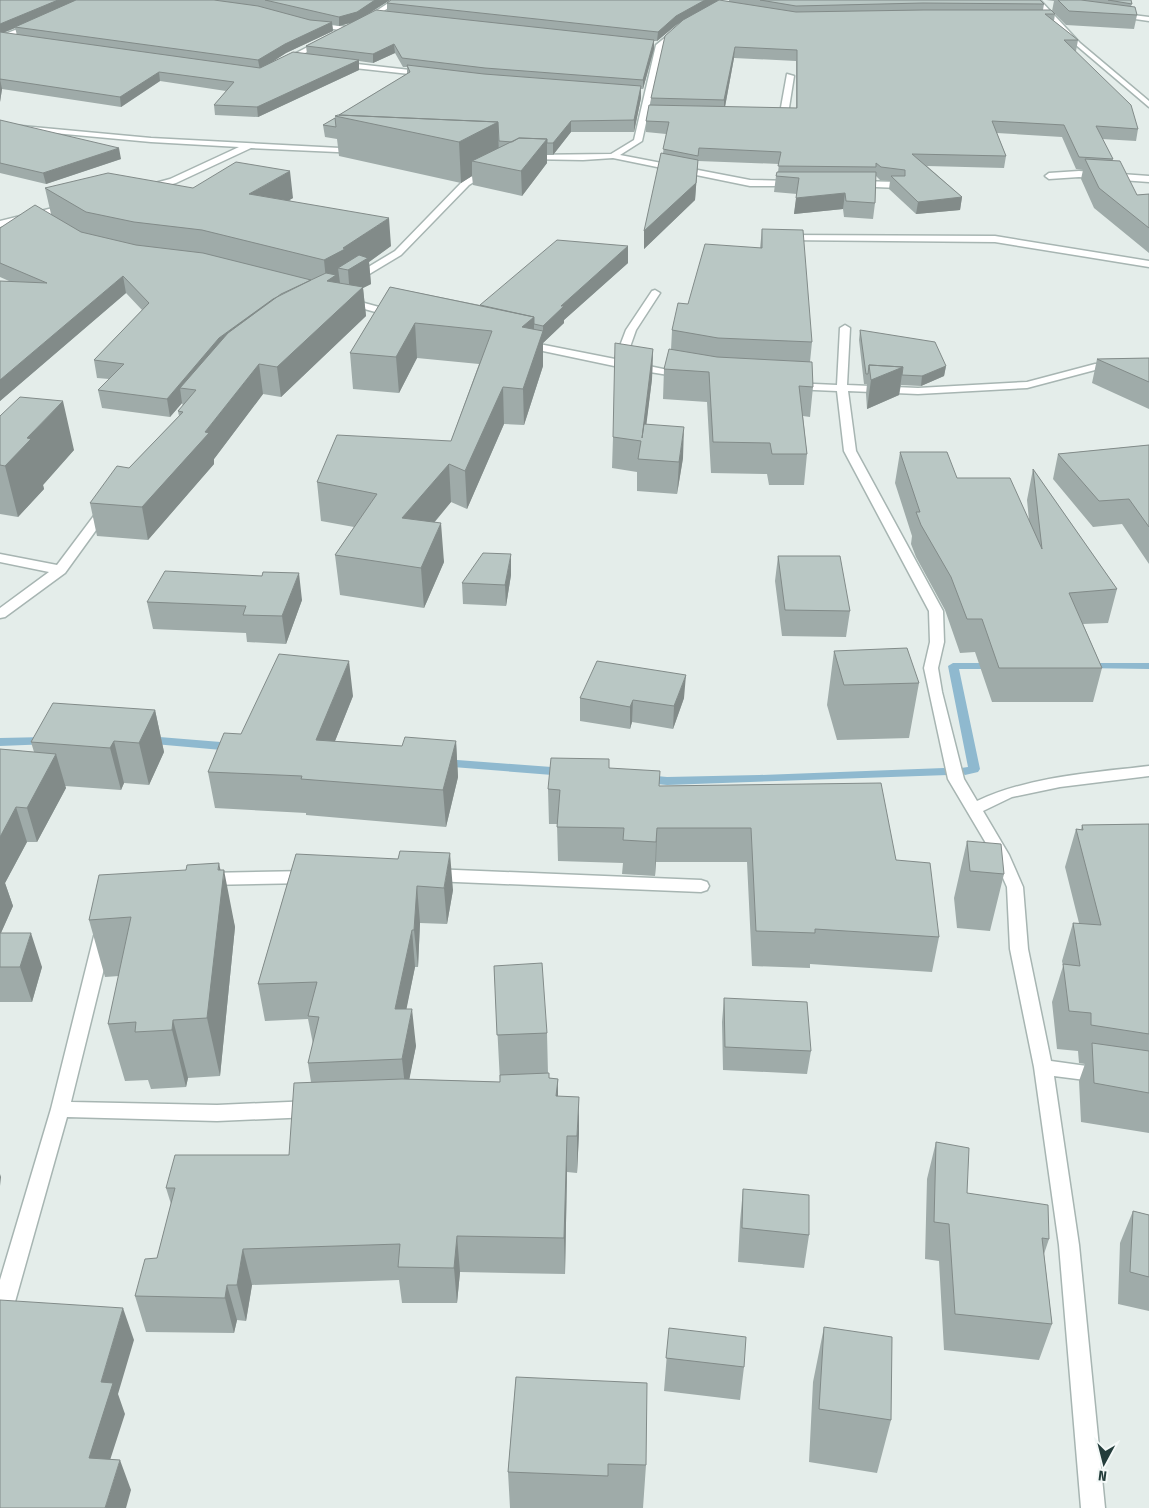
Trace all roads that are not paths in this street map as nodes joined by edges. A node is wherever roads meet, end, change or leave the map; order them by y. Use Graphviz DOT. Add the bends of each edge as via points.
graph roads {
  1 [pos="398,0"];
  2 [pos="1038,2"];
  3 [pos="1050,6"];
  4 [pos="376,14"];
  5 [pos="1110,14"];
  6 [pos="385,15"];
  7 [pos="1043,17"];
  8 [pos="1052,18"];
  9 [pos="47,19"];
  10 [pos="1149,19"];
  11 [pos="303,23"];
  12 [pos="687,24"];
  13 [pos="347,29"];
  14 [pos="1,38"];
  15 [pos="22,41"];
  16 [pos="651,44"];
  17 [pos="660,45"];
  18 [pos="290,57"];
  19 [pos="306,60"];
  20 [pos="332,63"];
  21 [pos="275,66"];
  22 [pos="435,75"];
  23 [pos="790,76"];
  24 [pos="1149,105"];
  25 [pos="642,113"];
  26 [pos="652,113"];
  27 [pos="757,117"];
  28 [pos="0,126"];
  29 [pos="248,145"];
  30 [pos="367,151"];
  31 [pos="613,156"];
  32 [pos="518,158"];
  33 [pos="500,166"];
  34 [pos="1049,176"];
  35 [pos="1149,179"];
  36 [pos="808,184"];
  37 [pos="845,184"];
  38 [pos="900,185"];
  39 [pos="134,191"];
  40 [pos="76,205"];
  41 [pos="37,214"];
  42 [pos="56,223"];
  43 [pos="0,224"];
  44 [pos="787,238"];
  45 [pos="1149,264"];
  46 [pos="343,286"];
  47 [pos="654,293"];
  48 [pos="336,298"];
  49 [pos="409,318"];
  50 [pos="844,328"];
  51 [pos="514,342"];
  52 [pos="618,365"];
  53 [pos="1149,366"];
  54 [pos="696,378"];
  55 [pos="784,385"];
  56 [pos="842,388"];
  57 [pos="114,498"];
  58 [pos="0,558"];
  59 [pos="60,570"];
  60 [pos="0,614"];
  61 [pos="1149,771"];
  62 [pos="974,809"];
  63 [pos="419,875"];
  64 [pos="331,876"];
  65 [pos="194,880"];
  66 [pos="702,886"];
  67 [pos="110,922"];
  68 [pos="1044,1067"];
  69 [pos="1120,1078"];
  70 [pos="60,1109"];
  71 [pos="325,1109"];
  72 [pos="0,1316"];
  73 [pos="1093,1508"];
  1 -- 4 [label="street"];
  2 -- 3 [label="street"];
  2 -- 8 [label="street"];
  4 -- 6 [label="street"];
  4 -- 13 [label="street"];
  5 -- 10 [label="street"];
  7 -- 8 [label="street"];
  8 -- 24 [label="street"];
  9 -- 14 [label="street"];
  11 -- 13 [label="street"];
  12 -- 17 [label="street"];
  13 -- 18 [label="street"];
  14 -- 15 [label="street"];
  16 -- 17 [label="street"];
  17 -- 25 [label="street" via="642,94"];
  18 -- 19 [label="street"];
  18 -- 21 [label="street"];
  20 -- 22 [label="street"];
  23 -- 27 [label="street" via="784,114"];
  25 -- 26 [label="street"];
  25 -- 31 [label="street" via="638,141"];
  28 -- 29 [label="street" via="131,139"];
  29 -- 30 [label="street"];
  29 -- 39 [label="street" via="173,182"];
  31 -- 32 [label="street"];
  31 -- 36 [label="street" via="750,183"];
  33 -- 46 [label="street" via="466,183 398,253"];
  34 -- 35 [label="street" via="1079,174"];
  37 -- 38 [label="street"];
  40 -- 41 [label="street"];
  41 -- 42 [label="street"];
  41 -- 43 [label="street"];
  44 -- 45 [label="street" via="995,239"];
  47 -- 52 [label="street" via="632,330"];
  48 -- 49 [label="street"];
  50 -- 56 [label="street"];
  51 -- 52 [label="street"];
  52 -- 54 [label="street"];
  53 -- 56 [label="street" via="1095,367 1027,386 918,391"];
  55 -- 56 [label="street"];
  56 -- 62 [label="street" via="850,451 936,611 937,642 931,668 935,692 956,779"];
  57 -- 59 [label="street"];
  58 -- 59 [label="street"];
  59 -- 60 [label="street"];
  61 -- 62 [label="street" via="1060,782 1008,794"];
  62 -- 68 [label="street" via="1001,855 1014,887 1020,949"];
  63 -- 66 [label="street"];
  64 -- 65 [label="street"];
  67 -- 70 [label="street" via="105,929"];
  68 -- 69 [label="street"];
  68 -- 73 [label="street" via="1069,1245"];
  70 -- 71 [label="street" via="217,1113"];
  70 -- 72 [label="street"];
}
